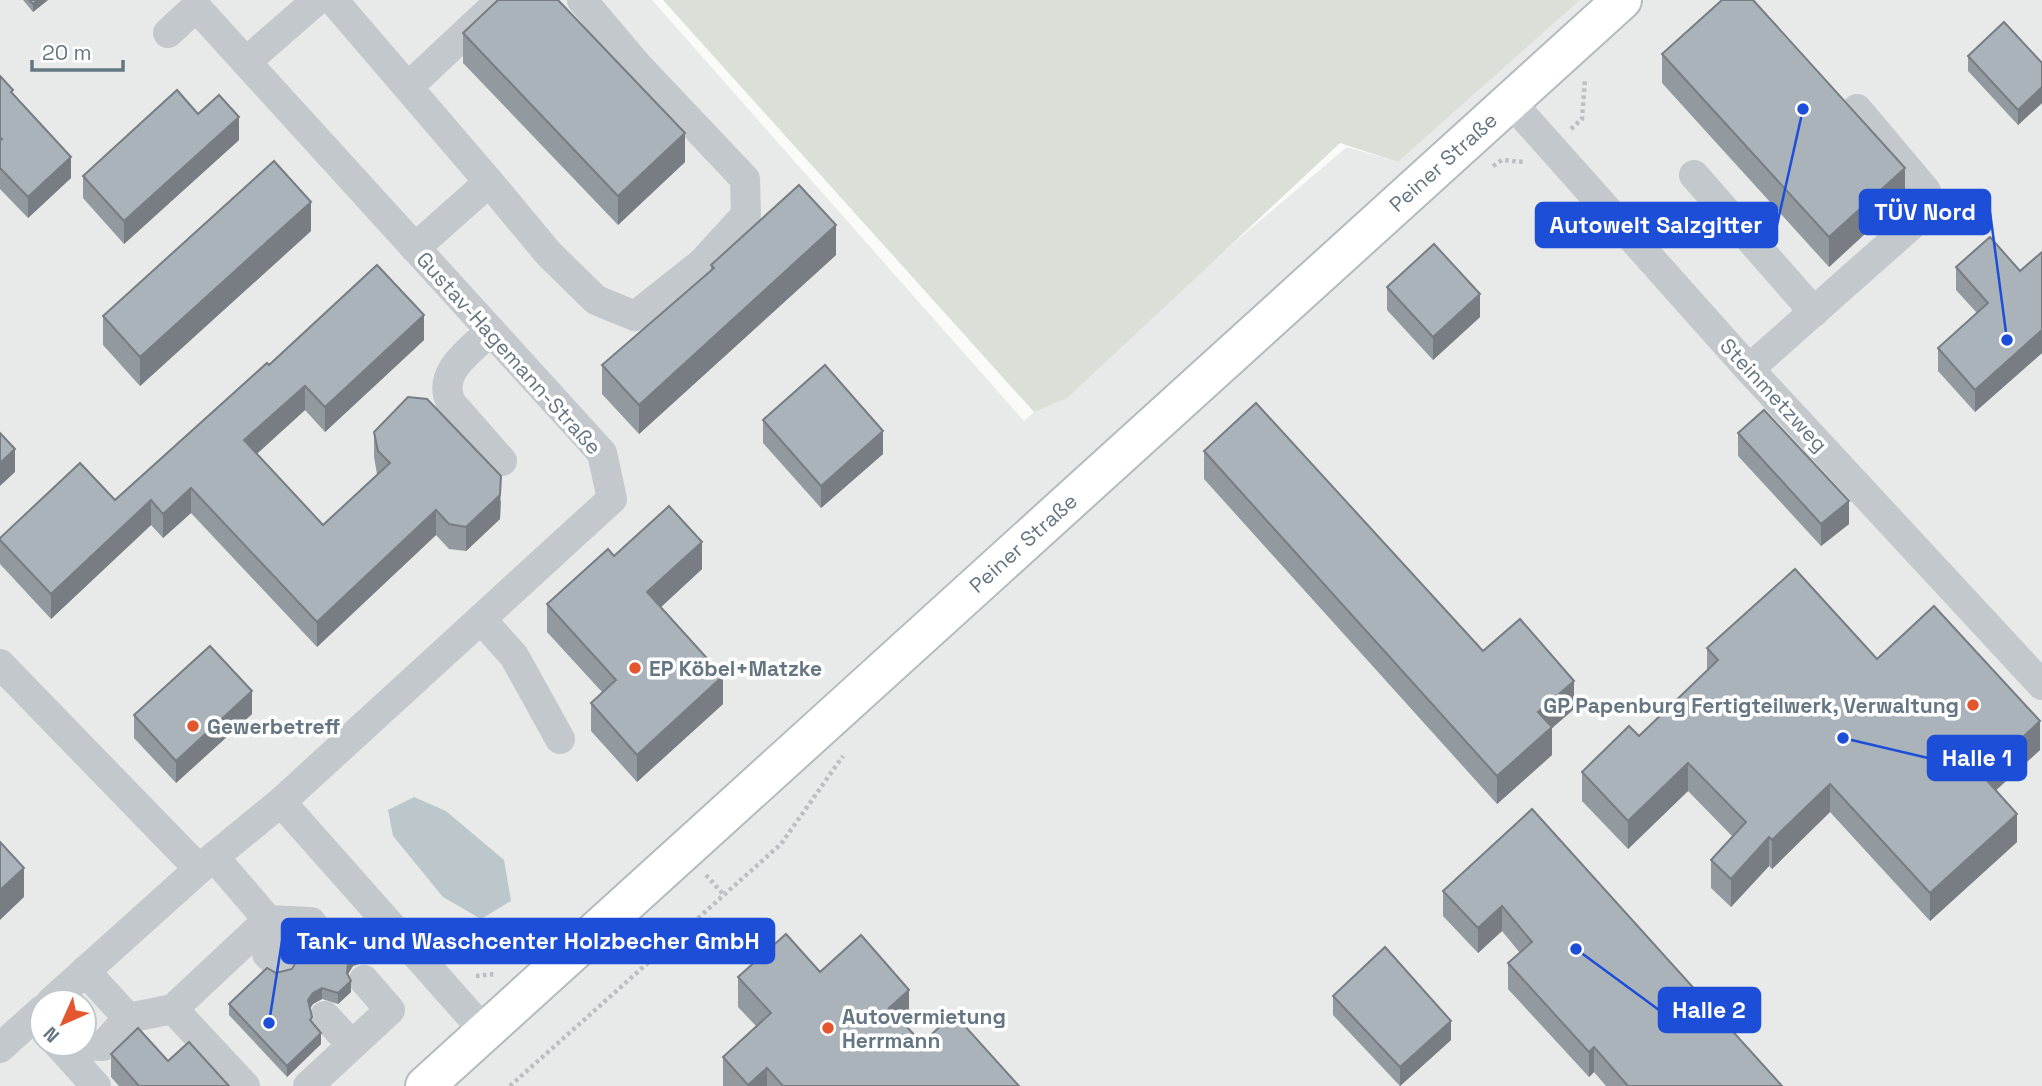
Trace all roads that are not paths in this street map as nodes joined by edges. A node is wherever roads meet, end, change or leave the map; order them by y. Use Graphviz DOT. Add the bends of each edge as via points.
graph roads {
  1 [pos="317,0"];
  2 [pos="333,0"];
  3 [pos="500,0"];
  4 [pos="582,0"];
  5 [pos="1622,0"];
  6 [pos="193,3"];
  7 [pos="168,33"];
  8 [pos="246,62"];
  9 [pos="408,87"];
  10 [pos="1510,101"];
  11 [pos="1857,108"];
  12 [pos="1694,175"];
  13 [pos="489,182"];
  14 [pos="415,248"];
  15 [pos="1814,312"];
  16 [pos="491,331"];
  17 [pos="1749,369"];
  18 [pos="502,461"];
  19 [pos="481,619"];
  20 [pos="0,664"];
  21 [pos="2042,685"];
  22 [pos="560,739"];
  23 [pos="281,802"];
  24 [pos="207,863"];
  25 [pos="268,920"];
  26 [pos="318,930"];
  27 [pos="280,967"];
  28 [pos="85,971"];
  29 [pos="364,980"];
  30 [pos="73,988"];
  31 [pos="173,1009"];
  32 [pos="326,1016"];
  33 [pos="128,1018"];
  34 [pos="485,1032"];
  35 [pos="28,1034"];
  36 [pos="352,1045"];
  37 [pos="0,1048"];
  38 [pos="98,1049"];
  39 [pos="74,1058"];
  40 [pos="96,1086"];
  41 [pos="245,1086"];
  42 [pos="308,1086"];
  43 [pos="425,1086"];
  1 -- 8 [label="street"];
  2 -- 9 [label="street"];
  3 -- 9 [label="street"];
  4 -- 13 [label="street" via="745,179 746,215 702,263 635,316 596,300 549,254"];
  5 -- 10 [label="main road, Peiner Straße"];
  6 -- 7 [label="street, Gustav-Hagemann-Straße"];
  6 -- 8 [label="street, Gustav-Hagemann-Straße"];
  8 -- 14 [label="street, Gustav-Hagemann-Straße"];
  9 -- 13 [label="street"];
  10 -- 17 [label="street, Steinmetzweg"];
  10 -- 34 [label="main road, Peiner Straße"];
  11 -- 15 [label="street" via="1926,191 1926,208"];
  12 -- 15 [label="street"];
  13 -- 14 [label="street"];
  14 -- 16 [label="street, Gustav-Hagemann-Straße"];
  15 -- 17 [label="street"];
  16 -- 18 [label="street" via="450,372 445,392"];
  16 -- 19 [label="street, Gustav-Hagemann-Straße" via="602,453 612,499"];
  17 -- 21 [label="street, Steinmetzweg"];
  19 -- 22 [label="street" via="514,656"];
  19 -- 23 [label="street, Gustav-Hagemann-Straße"];
  20 -- 24 [label="street"];
  23 -- 24 [label="street, Gustav-Hagemann-Straße"];
  23 -- 34 [label="street"];
  24 -- 25 [label="street"];
  24 -- 28 [label="street, Gustav-Hagemann-Straße"];
  25 -- 26 [label="street" via="311,922"];
  25 -- 27 [label="street" via="267,954"];
  25 -- 31 [label="street"];
  28 -- 30 [label="street, Gustav-Hagemann-Straße"];
  28 -- 33 [label="street"];
  29 -- 36 [label="street" via="390,1010"];
  31 -- 33 [label="street"];
  31 -- 41 [label="street"];
  32 -- 36 [label="street"];
  33 -- 38 [label="street" via="112,1056"];
  34 -- 43 [label="main road, Peiner Straße"];
  35 -- 37 [label="street, Gustav-Hagemann-Straße"];
  36 -- 42 [label="street"];
  39 -- 40 [label="street"];
}
